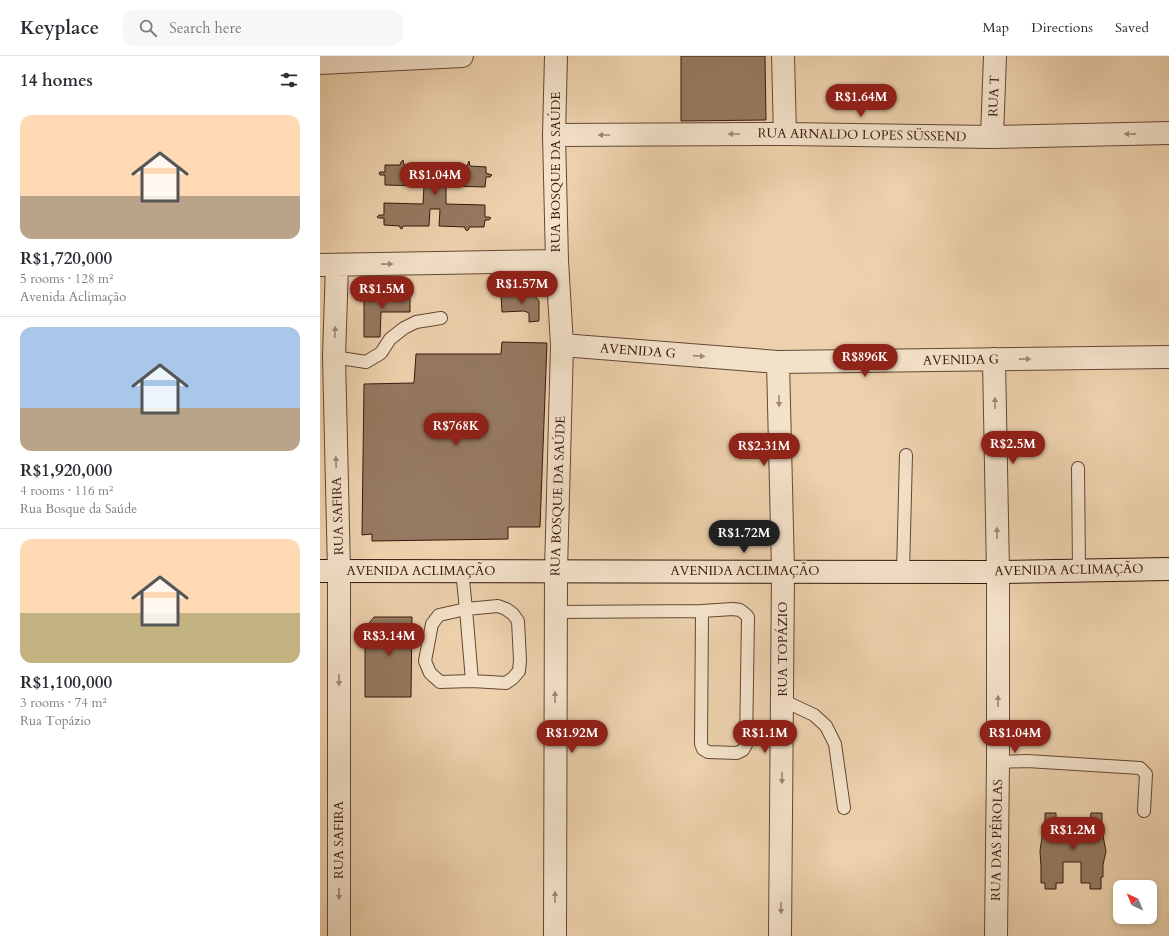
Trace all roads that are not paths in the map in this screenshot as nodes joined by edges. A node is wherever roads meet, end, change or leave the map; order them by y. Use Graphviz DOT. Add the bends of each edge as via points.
graph roads {
  1 [pos="462,56"];
  2 [pos="556,56"];
  3 [pos="783,56"];
  4 [pos="995,56"];
  5 [pos="320,63"];
  6 [pos="1169,133"];
  7 [pos="785,134"];
  8 [pos="554,135"];
  9 [pos="992,137"];
  10 [pos="557,261"];
  11 [pos="329,265"];
  12 [pos="441,318"];
  13 [pos="562,345"];
  14 [pos="334,357"];
  15 [pos="1169,357"];
  16 [pos="994,359"];
  17 [pos="778,362"];
  18 [pos="906,454"];
  19 [pos="1078,468"];
  20 [pos="1169,569"];
  21 [pos="1079,570"];
  22 [pos="330,571"];
  23 [pos="462,571"];
  24 [pos="556,571"];
  25 [pos="783,571"];
  26 [pos="903,572"];
  27 [pos="998,572"];
  28 [pos="466,609"];
  29 [pos="702,611"];
  30 [pos="556,612"];
  31 [pos="472,681"];
  32 [pos="782,700"];
  33 [pos="998,762"];
  34 [pos="844,808"];
  35 [pos="1144,811"];
  36 [pos="339,936"];
  37 [pos="555,936"];
  38 [pos="780,936"];
  39 [pos="996,936"];
  1 -- 5 [label="street"];
  2 -- 8 [label="street, RUA BOSQUE DA SAÚDE"];
  3 -- 7 [label="street"];
  4 -- 9 [label="street, RUA T"];
  6 -- 9 [label="street, RUA ARNALDO LOPES SÜSSEND, one-way"];
  7 -- 8 [label="street, RUA ARNALDO LOPES SÜSSEND, one-way"];
  7 -- 9 [label="street, RUA ARNALDO LOPES SÜSSEND"];
  8 -- 10 [label="street, RUA BOSQUE DA SAÚDE"];
  11 -- 10 [label="street, one-way"];
  10 -- 13 [label="street, RUA BOSQUE DA SAÚDE"];
  14 -- 11 [label="street, RUA SAFIRA, one-way"];
  12 -- 14 [label="lane" via="416,322 404,328 390,339 381,353 366,362"];
  13 -- 17 [label="street, AVENIDA G, one-way"];
  13 -- 24 [label="street, RUA BOSQUE DA SAÚDE"];
  22 -- 14 [label="street, RUA SAFIRA, one-way"];
  16 -- 15 [label="street, AVENIDA G, one-way"];
  16 -- 17 [label="street, AVENIDA G"];
  27 -- 16 [label="street, RUA DAS PÉROLAS, one-way"];
  17 -- 25 [label="street, RUA TOPÁZIO, one-way"];
  18 -- 26 [label="lane"];
  19 -- 21 [label="lane"];
  20 -- 21 [label="street, AVENIDA ACLIMAÇÃO"];
  21 -- 27 [label="street, AVENIDA ACLIMAÇÃO"];
  22 -- 23 [label="street, AVENIDA ACLIMAÇÃO"];
  22 -- 36 [label="street, RUA SAFIRA, one-way"];
  23 -- 24 [label="street, AVENIDA ACLIMAÇÃO"];
  23 -- 28 [label="lane"];
  24 -- 25 [label="street, AVENIDA ACLIMAÇÃO"];
  24 -- 30 [label="street, RUA BOSQUE DA SAÚDE"];
  25 -- 26 [label="street, AVENIDA ACLIMAÇÃO"];
  25 -- 32 [label="street, RUA TOPÁZIO"];
  26 -- 27 [label="street, AVENIDA ACLIMAÇÃO"];
  33 -- 27 [label="street, RUA DAS PÉROLAS, one-way"];
  28 -- 31 [label="lane"];
  28 -- 31 [label="lane" via="439,615 432,624 424,661 430,673 440,682"];
  28 -- 31 [label="lane" via="498,606 513,614 518,621 519,671 506,683"];
  29 -- 29 [label="lane" via="701,744 708,752 737,753 746,745 748,617 744,612 732,609"];
  29 -- 30 [label="lane"];
  37 -- 30 [label="street, RUA BOSQUE DA SAÚDE, one-way"];
  32 -- 34 [label="lane" via="814,715 826,726 835,744"];
  32 -- 38 [label="street, RUA TOPÁZIO, one-way"];
  33 -- 35 [label="lane" via="1140,768 1146,774"];
  33 -- 39 [label="street, RUA DAS PÉROLAS"];
}
